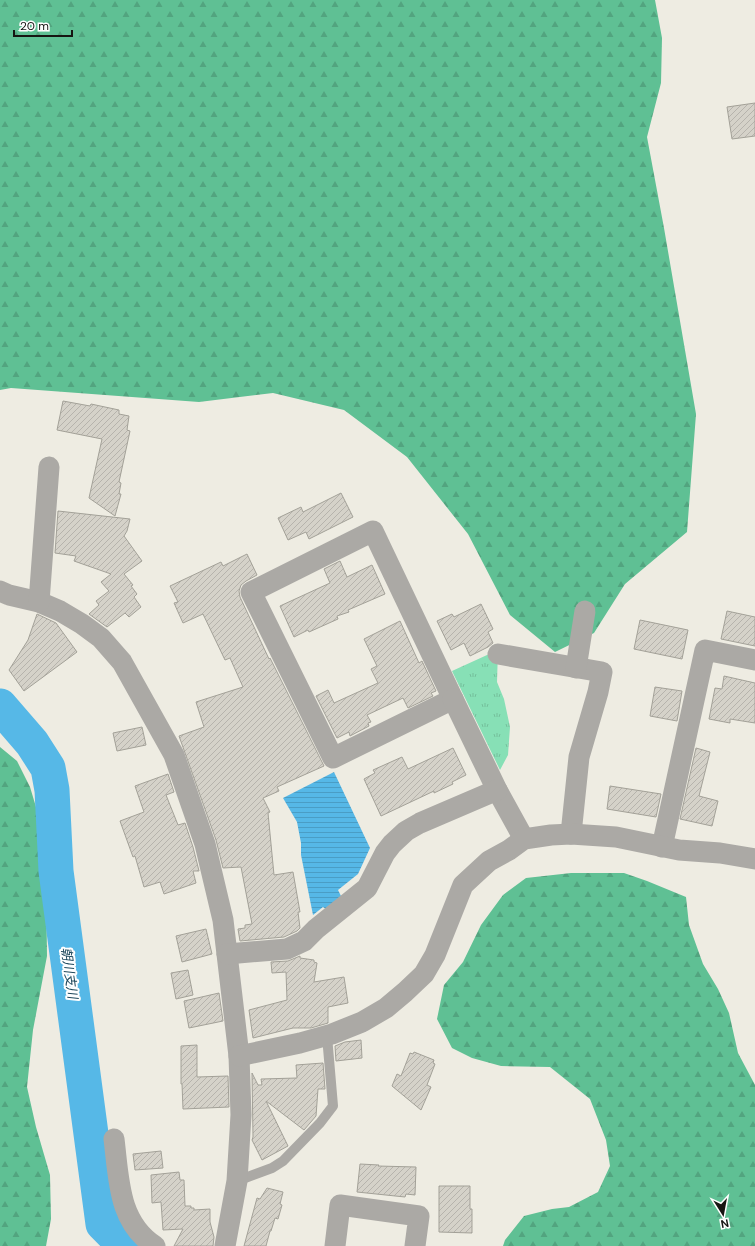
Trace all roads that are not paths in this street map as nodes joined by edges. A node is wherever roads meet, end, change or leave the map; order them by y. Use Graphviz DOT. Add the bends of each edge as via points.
graph roads {
  1 [pos="49,467"];
  2 [pos="0,591"];
  3 [pos="39,602"];
  4 [pos="585,611"];
  5 [pos="498,654"];
  6 [pos="755,660"];
  7 [pos="576,668"];
  8 [pos="453,699"];
  9 [pos="497,790"];
  10 [pos="571,834"];
  11 [pos="524,839"];
  12 [pos="662,847"];
  13 [pos="755,859"];
  14 [pos="227,954"];
  15 [pos="327,1036"];
  16 [pos="239,1056"];
  17 [pos="114,1139"];
  18 [pos="237,1181"];
  19 [pos="155,1246"];
  20 [pos="225,1246"];
  21 [pos="335,1246"];
  22 [pos="415,1246"];
  1 -- 3 [label="street"];
  2 -- 3 [label="street"];
  3 -- 14 [label="street" via="60,611 102,638 122,662 174,755 205,844 223,920"];
  4 -- 7 [label="street"];
  5 -- 7 [label="street"];
  6 -- 12 [label="street" via="705,650"];
  7 -- 10 [label="street" via="602,672 579,758"];
  8 -- 8 [label="street" via="333,758 251,592 373,531"];
  8 -- 9 [label="street"];
  9 -- 11 [label="street"];
  9 -- 14 [label="street" via="406,831 385,853 368,888 304,941 287,949"];
  10 -- 11 [label="street"];
  10 -- 12 [label="street" via="616,837"];
  11 -- 15 [label="street" via="489,862 463,885 436,955 424,974 386,1008 362,1022"];
  12 -- 13 [label="street"];
  14 -- 16 [label="street"];
  15 -- 16 [label="street"];
  15 -- 18 [label="lane" via="333,1106 283,1161 272,1168"];
  16 -- 18 [label="street" via="241,1115"];
  17 -- 19 [label="street" via="122,1199 127,1214 137,1230"];
  18 -- 20 [label="street"];
  21 -- 22 [label="street" via="340,1206 419,1216"];
}
